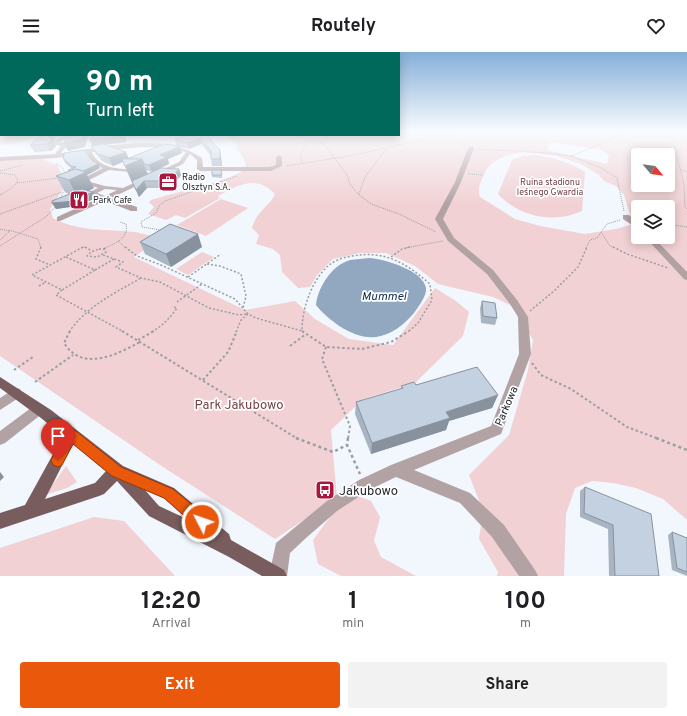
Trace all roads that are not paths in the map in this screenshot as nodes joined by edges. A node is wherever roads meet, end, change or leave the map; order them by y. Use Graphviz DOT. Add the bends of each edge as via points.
graph roads {
  1 [pos="48,156"];
  2 [pos="91,156"];
  3 [pos="183,156"];
  4 [pos="195,156"];
  5 [pos="468,156"];
  6 [pos="279,157"];
  7 [pos="0,159"];
  8 [pos="109,168"];
  9 [pos="143,172"];
  10 [pos="102,187"];
  11 [pos="124,190"];
  12 [pos="106,198"];
  13 [pos="134,209"];
  14 [pos="626,217"];
  15 [pos="60,219"];
  16 [pos="631,222"];
  17 [pos="656,244"];
  18 [pos="686,276"];
  19 [pos="0,382"];
  20 [pos="16,393"];
  21 [pos="0,405"];
  22 [pos="40,409"];
  23 [pos="71,435"];
  24 [pos="0,439"];
  25 [pos="396,470"];
  26 [pos="117,471"];
  27 [pos="30,511"];
  28 [pos="0,521"];
  29 [pos="235,551"];
  30 [pos="278,576"];
  31 [pos="529,576"];
  1 -- 7 [label="street"];
  2 -- 8 [label="street" via="92,160"];
  3 -- 11 [label="street" via="181,162"];
  4 -- 6 [label="street" via="200,159 200,169 250,170 276,168"];
  5 -- 25 [label="street, Parkowa" via="439,219 451,239 490,272 514,302 523,317 525,354 496,430"];
  8 -- 9 [label="street"];
  8 -- 10 [label="street" via="81,180"];
  10 -- 11 [label="street"];
  10 -- 12 [label="street" via="94,194"];
  11 -- 12 [label="street"];
  12 -- 13 [label="street"];
  12 -- 15 [label="street"];
  14 -- 16 [label="street"];
  17 -- 18 [label="street"];
  19 -- 20 [label="main road"];
  20 -- 21 [label="street"];
  20 -- 22 [label="main road"];
  22 -- 23 [label="main road"];
  22 -- 24 [label="street"];
  23 -- 26 [label="main road"];
  23 -- 27 [label="main road"];
  25 -- 30 [label="street, Parkowa" via="332,506 300,532 282,549"];
  25 -- 31 [label="street" via="465,498 498,531"];
  26 -- 27 [label="main road" via="99,489"];
  26 -- 29 [label="main road" via="168,493"];
  26 -- 29 [label="main road" via="154,511"];
  27 -- 28 [label="main road"];
  29 -- 30 [label="main road"];
}
